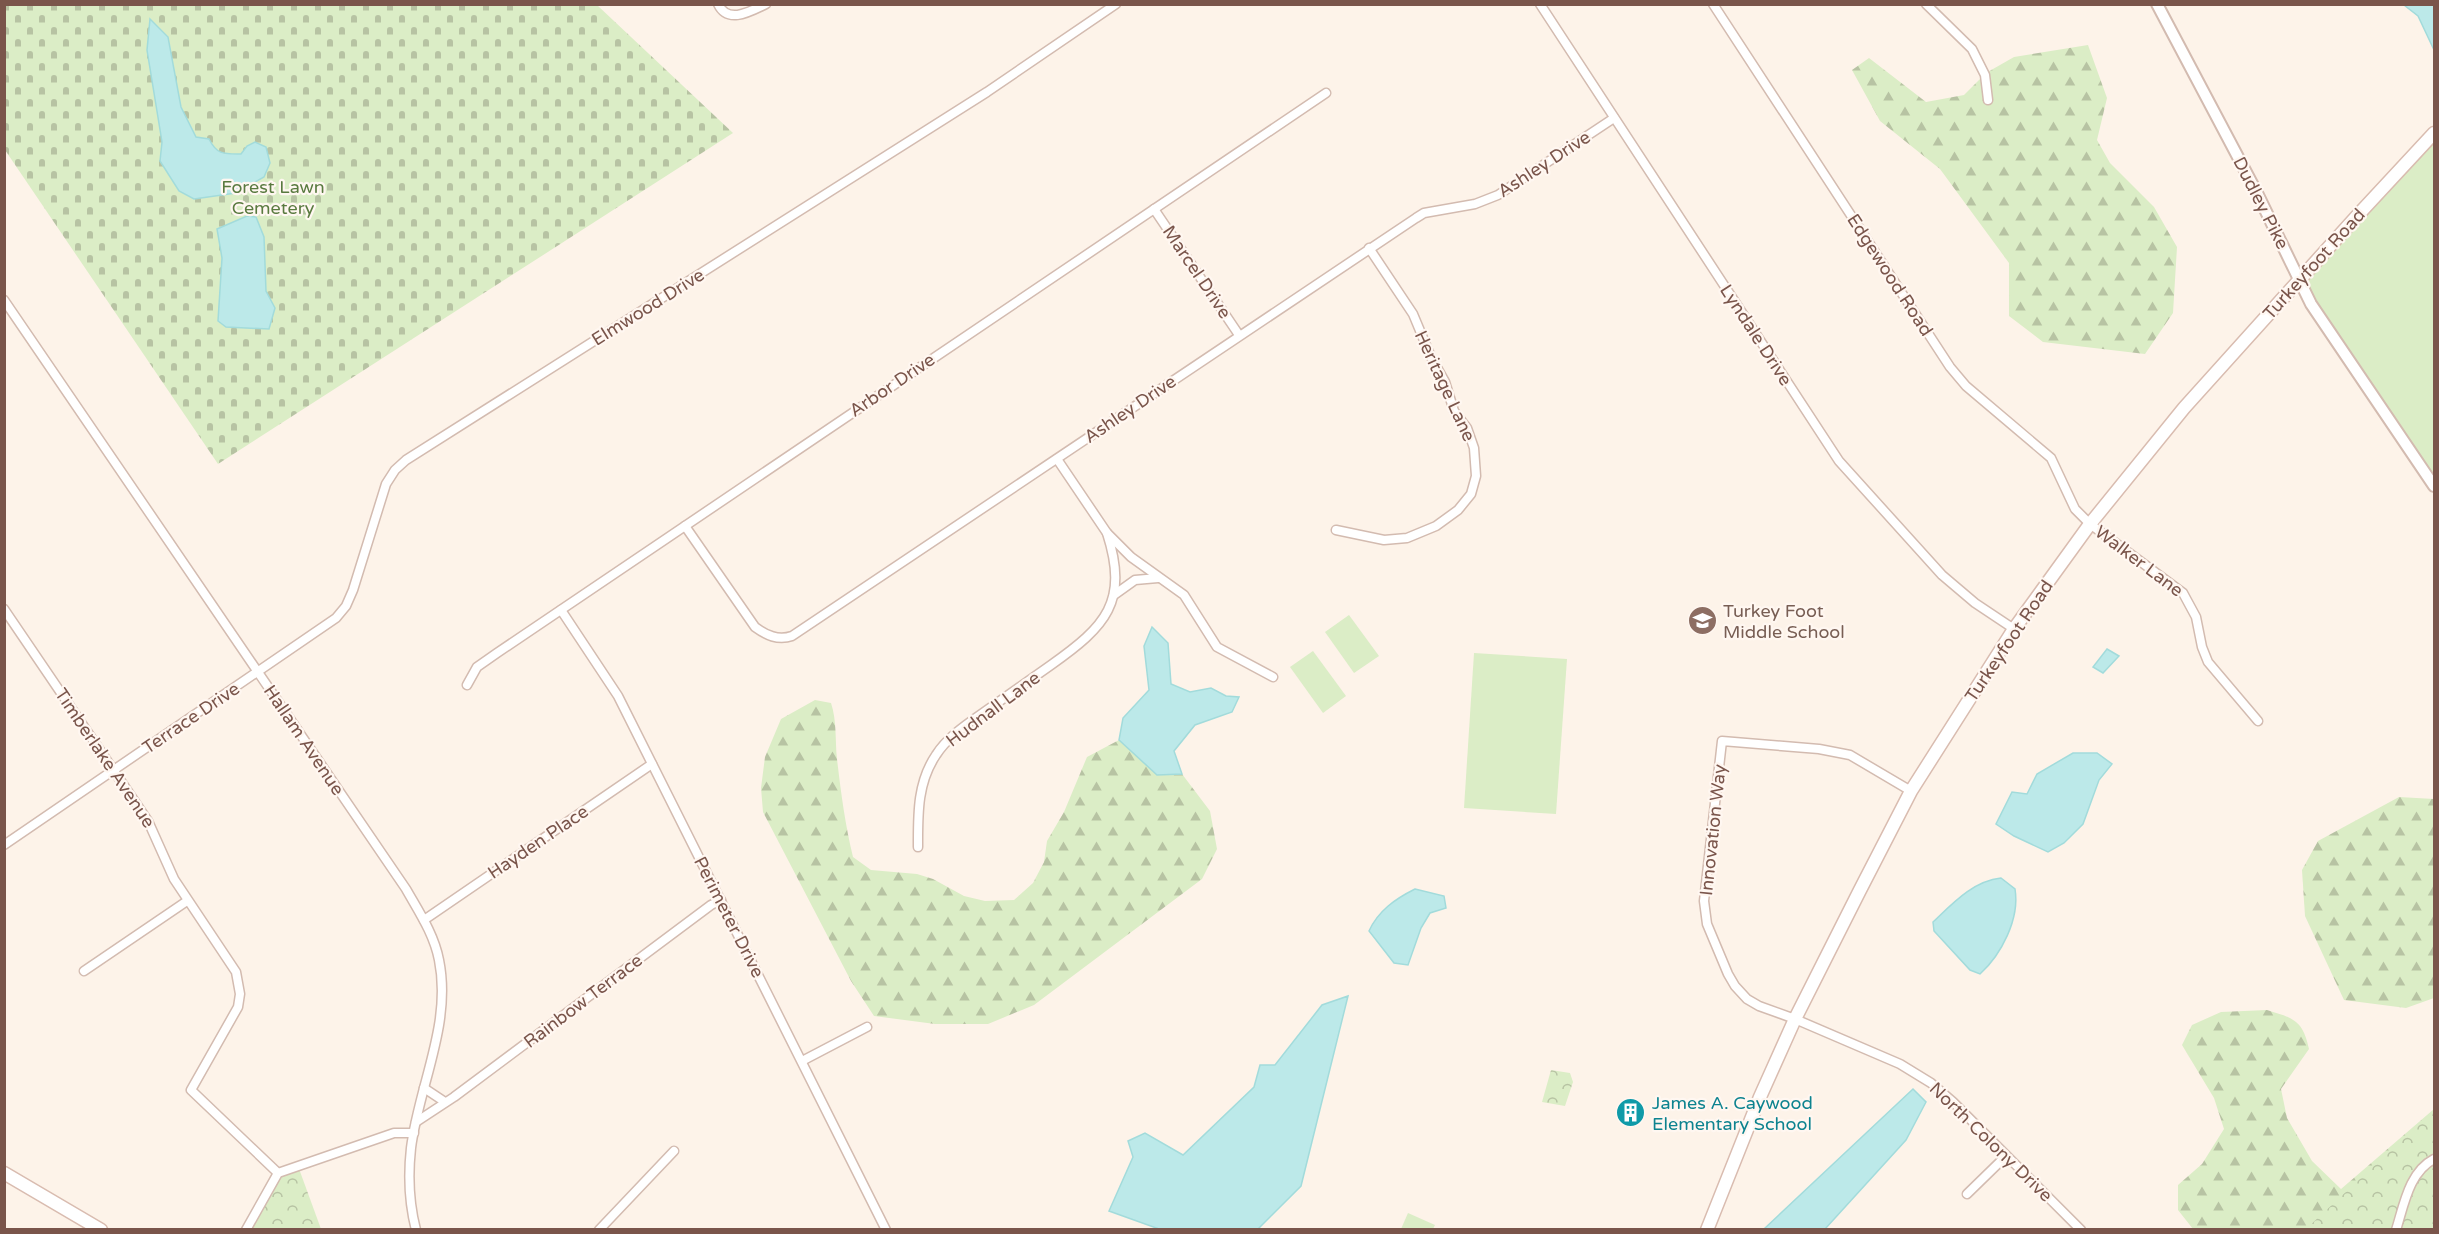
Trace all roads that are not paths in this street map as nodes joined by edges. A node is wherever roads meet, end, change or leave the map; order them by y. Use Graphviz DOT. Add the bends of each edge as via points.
graph roads {
  1 [pos="718,4"];
  2 [pos="766,4"];
  3 [pos="1116,4"];
  4 [pos="1540,4"];
  5 [pos="1713,4"];
  6 [pos="1926,4"];
  7 [pos="2157,4"];
  8 [pos="1326,93"];
  9 [pos="1988,100"];
  10 [pos="1614,118"];
  11 [pos="2434,133"];
  12 [pos="1154,209"];
  13 [pos="1369,249"];
  14 [pos="2301,280"];
  15 [pos="4,300"];
  16 [pos="1239,335"];
  17 [pos="1057,459"];
  18 [pos="2434,486"];
  19 [pos="2090,524"];
  20 [pos="685,526"];
  21 [pos="1336,530"];
  22 [pos="1107,533"];
  23 [pos="1159,578"];
  24 [pos="1113,595"];
  25 [pos="4,609"];
  26 [pos="561,610"];
  27 [pos="2014,629"];
  28 [pos="258,673"];
  29 [pos="1273,677"];
  30 [pos="467,685"];
  31 [pos="2258,721"];
  32 [pos="652,764"];
  33 [pos="114,770"];
  34 [pos="1911,791"];
  35 [pos="4,845"];
  36 [pos="918,847"];
  37 [pos="721,900"];
  38 [pos="187,901"];
  39 [pos="424,920"];
  40 [pos="84,971"];
  41 [pos="1795,1019"];
  42 [pos="867,1027"];
  43 [pos="802,1061"];
  44 [pos="424,1088"];
  45 [pos="445,1102"];
  46 [pos="416,1122"];
  47 [pos="414,1133"];
  48 [pos="674,1151"];
  49 [pos="2006,1156"];
  50 [pos="2434,1159"];
  51 [pos="4,1173"];
  52 [pos="278,1173"];
  53 [pos="1967,1194"];
  54 [pos="101,1230"];
  55 [pos="246,1230"];
  56 [pos="416,1230"];
  57 [pos="599,1230"];
  58 [pos="886,1230"];
  59 [pos="1707,1230"];
  60 [pos="2081,1230"];
  61 [pos="2396,1230"];
  1 -- 2 [label="street" via="724,12 735,16"];
  3 -- 28 [label="street, Elmwood Drive" via="987,92 406,460 386,484 346,606 329,625"];
  4 -- 10 [label="street, Lyndale Drive"];
  5 -- 19 [label="street, Edgewood Road" via="1950,367 1966,386 2051,458 2072,504"];
  6 -- 9 [label="street" via="1972,49 1985,75"];
  7 -- 14 [label="street, Dudley Pike"];
  8 -- 12 [label="street, Arbor Drive"];
  10 -- 13 [label="street, Ashley Drive" via="1498,195 1475,204 1424,213"];
  10 -- 27 [label="street, Lyndale Drive" via="1839,461 1942,575"];
  11 -- 14 [label="main road, Turkeyfoot Road"];
  12 -- 16 [label="street, Marcel Drive"];
  12 -- 20 [label="street, Arbor Drive"];
  13 -- 16 [label="street, Ashley Drive"];
  13 -- 21 [label="street, Heritage Lane" via="1413,314 1445,382 1454,411 1467,428 1474,448 1476,476 1471,494 1458,510 1436,526 1407,538 1384,540"];
  14 -- 18 [label="street, Dudley Pike" via="2312,304"];
  14 -- 19 [label="main road, Turkeyfoot Road" via="2184,408"];
  15 -- 28 [label="street, Hallam Avenue"];
  16 -- 17 [label="street, Ashley Drive"];
  17 -- 20 [label="street, Ashley Drive" via="786,639 755,627"];
  17 -- 22 [label="street, Hudnall Lane"];
  19 -- 27 [label="main road, Turkeyfoot Road"];
  19 -- 31 [label="street, Walker Lane" via="2183,593 2196,617 2208,662"];
  20 -- 26 [label="street, Arbor Drive"];
  22 -- 23 [label="street, Hudnall Lane"];
  22 -- 24 [label="street, Hudnall Lane" via="1117,570"];
  23 -- 24 [label="street" via="1135,580"];
  23 -- 29 [label="street, Hudnall Lane" via="1189,600 1217,647"];
  24 -- 36 [label="street, Hudnall Lane" via="1104,618 1083,642 942,746 929,768 918,802"];
  25 -- 33 [label="street, Timberlake Avenue"];
  26 -- 30 [label="street, Arbor Drive" via="477,667"];
  26 -- 32 [label="street, Perimeter Drive" via="618,696"];
  27 -- 34 [label="main road, Turkeyfoot Road"];
  28 -- 33 [label="street, Terrace Drive"];
  28 -- 39 [label="street, Hallam Avenue"];
  32 -- 37 [label="street, Perimeter Drive"];
  32 -- 39 [label="street, Hayden Place"];
  33 -- 35 [label="street, Terrace Drive"];
  33 -- 38 [label="street, Timberlake Avenue" via="148,821"];
  34 -- 41 [label="main road, Turkeyfoot Road"];
  34 -- 41 [label="street, Innovation Way" via="1850,755 1722,741 1704,901 1707,924 1728,974 1741,993 1759,1006"];
  37 -- 43 [label="street, Perimeter Drive"];
  37 -- 45 [label="street, Rainbow Terrace"];
  38 -- 40 [label="street"];
  38 -- 52 [label="street, Timberlake Avenue" via="236,972 240,994 230,1023 191,1090"];
  39 -- 44 [label="street, Hallam Avenue" via="439,960 442,991 438,1034"];
  41 -- 49 [label="street, North Colony Drive" via="1900,1064 1931,1083"];
  41 -- 59 [label="main road, Turkeyfoot Road"];
  42 -- 43 [label="street"];
  43 -- 58 [label="street, Perimeter Drive"];
  44 -- 45 [label="street"];
  44 -- 46 [label="street, Hallam Avenue"];
  45 -- 46 [label="street, Rainbow Terrace"];
  46 -- 47 [label="street, Hallam Avenue"];
  47 -- 52 [label="street" via="394,1133"];
  47 -- 56 [label="street, Hallam Avenue" via="410,1191"];
  48 -- 57 [label="street"];
  49 -- 53 [label="street"];
  49 -- 60 [label="street, North Colony Drive"];
  50 -- 61 [label="street" via="2418,1174 2408,1192"];
  51 -- 54 [label="main road"];
  52 -- 55 [label="street"];
}
